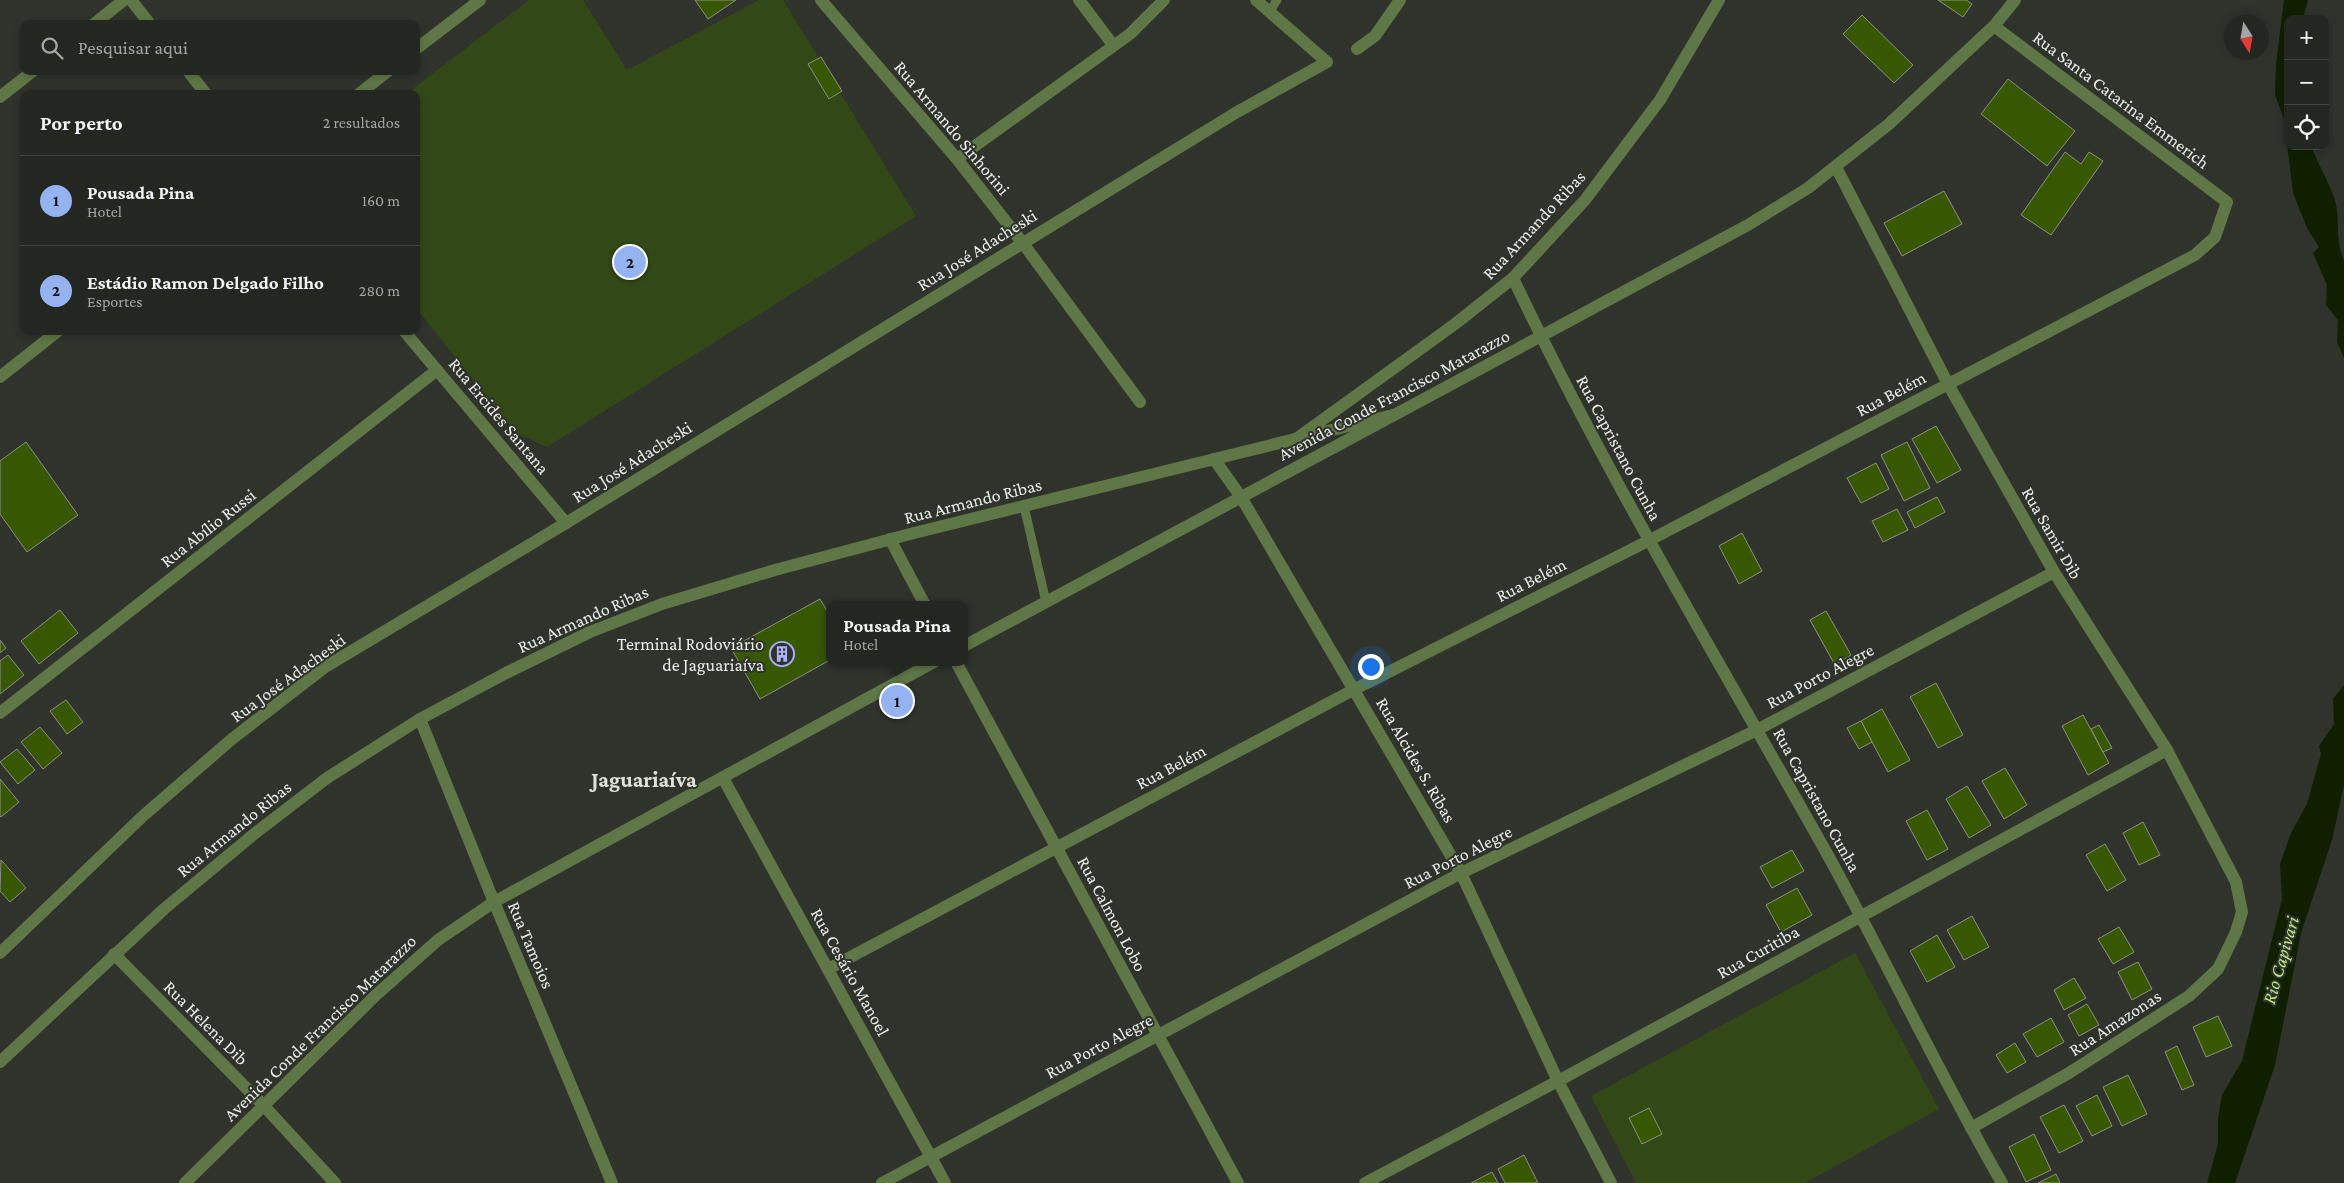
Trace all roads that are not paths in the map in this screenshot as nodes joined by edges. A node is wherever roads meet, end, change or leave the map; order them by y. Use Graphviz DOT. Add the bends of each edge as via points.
graph roads {
  1 [pos="124,0"];
  2 [pos="132,0"];
  3 [pos="480,0"];
  4 [pos="821,0"];
  5 [pos="1079,0"];
  6 [pos="1164,0"];
  7 [pos="1256,0"];
  8 [pos="1400,0"];
  9 [pos="1719,0"];
  10 [pos="2015,0"];
  11 [pos="1274,5"];
  12 [pos="99,20"];
  13 [pos="147,20"];
  14 [pos="1994,26"];
  15 [pos="1113,45"];
  16 [pos="420,46"];
  17 [pos="1357,48"];
  18 [pos="29,75"];
  19 [pos="191,75"];
  20 [pos="383,75"];
  21 [pos="203,90"];
  22 [pos="364,90"];
  23 [pos="0,98"];
  24 [pos="957,159"];
  25 [pos="1836,167"];
  26 [pos="2227,202"];
  27 [pos="1022,242"];
  28 [pos="1513,278"];
  29 [pos="53,335"];
  30 [pos="407,335"];
  31 [pos="1540,336"];
  32 [pos="437,370"];
  33 [pos="0,377"];
  34 [pos="1948,384"];
  35 [pos="1140,402"];
  36 [pos="1393,415"];
  37 [pos="1296,439"];
  38 [pos="1214,459"];
  39 [pos="1241,498"];
  40 [pos="1024,506"];
  41 [pos="566,523"];
  42 [pos="890,539"];
  43 [pos="1648,541"];
  44 [pos="2054,572"];
  45 [pos="923,601"];
  46 [pos="1046,602"];
  47 [pos="968,644"];
  48 [pos="927,666"];
  49 [pos="958,666"];
  50 [pos="1355,689"];
  51 [pos="0,713"];
  52 [pos="420,719"];
  53 [pos="1757,730"];
  54 [pos="2167,750"];
  55 [pos="723,778"];
  56 [pos="1056,848"];
  57 [pos="1461,873"];
  58 [pos="494,902"];
  59 [pos="2242,912"];
  60 [pos="1861,915"];
  61 [pos="0,954"];
  62 [pos="114,954"];
  63 [pos="828,969"];
  64 [pos="1158,1035"];
  65 [pos="0,1062"];
  66 [pos="1558,1081"];
  67 [pos="264,1106"];
  68 [pos="1971,1128"];
  69 [pos="930,1156"];
  70 [pos="185,1183"];
  71 [pos="335,1183"];
  72 [pos="612,1183"];
  73 [pos="882,1183"];
  74 [pos="945,1183"];
  75 [pos="1238,1183"];
  76 [pos="1365,1183"];
  77 [pos="1612,1183"];
  78 [pos="2002,1183"];
  1 -- 12 [label="street"];
  2 -- 13 [label="street"];
  3 -- 16 [label="street"];
  4 -- 24 [label="street, Rua Armando Sinhorini"];
  5 -- 15 [label="street"];
  6 -- 15 [label="street" via="1130,34"];
  7 -- 11 [label="street"];
  8 -- 17 [label="street" via="1375,36"];
  9 -- 28 [label="street, Rua Armando Ribas" via="1660,100 1585,200"];
  10 -- 14 [label="street, Avenida Conde Francisco Matarazzo"];
  11 -- 27 [label="street, Rua José Adacheski" via="1327,62 1253,102"];
  14 -- 25 [label="street, Avenida Conde Francisco Matarazzo" via="1889,124"];
  14 -- 26 [label="street, Rua Santa Catarina Emmerich"];
  15 -- 24 [label="street"];
  18 -- 23 [label="street"];
  19 -- 21 [label="street"];
  20 -- 22 [label="street"];
  24 -- 27 [label="street, Rua Armando Sinhorini"];
  25 -- 31 [label="street, Avenida Conde Francisco Matarazzo" via="1748,225"];
  25 -- 34 [label="street, Rua Samir Dib"];
  26 -- 34 [label="street, Rua Belém" via="2215,238 2195,255"];
  27 -- 35 [label="street, Rua Armando Sinhorini"];
  27 -- 41 [label="street, Rua José Adacheski"];
  28 -- 31 [label="street, Rua Capristano Cunha"];
  28 -- 37 [label="street, Rua Armando Ribas" via="1456,324"];
  29 -- 33 [label="street"];
  30 -- 32 [label="street, Rua Ercides Santana"];
  31 -- 36 [label="street, Avenida Conde Francisco Matarazzo"];
  31 -- 43 [label="street, Rua Capristano Cunha"];
  32 -- 41 [label="street, Rua Ercides Santana"];
  32 -- 51 [label="street, Rua Abílio Russi"];
  34 -- 43 [label="street, Rua Belém"];
  34 -- 44 [label="street, Rua Samir Dib"];
  36 -- 37 [label="street, Rua Armando Ribas"];
  36 -- 39 [label="street, Avenida Conde Francisco Matarazzo"];
  37 -- 38 [label="street, Rua Armando Ribas"];
  38 -- 39 [label="street, Rua Alcides S. Ribas"];
  38 -- 40 [label="street, Rua Armando Ribas"];
  39 -- 46 [label="street, Avenida Conde Francisco Matarazzo"];
  39 -- 50 [label="street, Rua Alcides S. Ribas"];
  40 -- 42 [label="street, Rua Armando Ribas"];
  40 -- 46 [label="lane"];
  41 -- 61 [label="street, Rua José Adacheski" via="326,667 232,739 143,816"];
  42 -- 45 [label="street"];
  42 -- 52 [label="street, Rua Armando Ribas" via="662,604 590,632"];
  43 -- 50 [label="street, Rua Belém"];
  43 -- 53 [label="street, Rua Capristano Cunha"];
  44 -- 53 [label="street, Rua Porto Alegre"];
  44 -- 54 [label="street, Rua Samir Dib"];
  46 -- 47 [label="street, Avenida Conde Francisco Matarazzo"];
  48 -- 55 [label="street, Avenida Conde Francisco Matarazzo"];
  49 -- 56 [label="street, Rua Calmon Lobo"];
  50 -- 56 [label="street, Rua Belém"];
  50 -- 57 [label="street, Rua Alcides S. Ribas"];
  52 -- 58 [label="street, Rua Tamoios"];
  52 -- 62 [label="street, Rua Armando Ribas" via="327,778 268,822"];
  53 -- 57 [label="street, Rua Porto Alegre"];
  53 -- 60 [label="street, Rua Capristano Cunha"];
  54 -- 59 [label="street, Rua Samir Dib" via="2236,882"];
  54 -- 60 [label="street, Rua Curitiba"];
  55 -- 58 [label="street, Avenida Conde Francisco Matarazzo"];
  55 -- 63 [label="street, Rua Cesário Manoel"];
  56 -- 63 [label="street, Rua Belém"];
  56 -- 64 [label="street, Rua Calmon Lobo"];
  57 -- 64 [label="street, Rua Porto Alegre"];
  57 -- 66 [label="street, Rua Alcides S. Ribas"];
  58 -- 67 [label="street, Avenida Conde Francisco Matarazzo" via="438,940 383,989"];
  58 -- 72 [label="street, Rua Tamoios"];
  59 -- 68 [label="street, Rua Amazonas" via="2218,969 2189,996 2069,1073"];
  60 -- 66 [label="street, Rua Curitiba"];
  60 -- 68 [label="street, Rua Capristano Cunha"];
  62 -- 65 [label="street, Rua Armando Ribas"];
  62 -- 67 [label="street, Rua Helena Dib"];
  63 -- 69 [label="street, Rua Cesário Manoel"];
  64 -- 69 [label="street, Rua Porto Alegre"];
  64 -- 75 [label="street, Rua Calmon Lobo"];
  66 -- 76 [label="street, Rua Curitiba"];
  66 -- 77 [label="street, Rua Alcides S. Ribas"];
  67 -- 70 [label="street, Avenida Conde Francisco Matarazzo"];
  67 -- 71 [label="street, Rua Helena Dib"];
  68 -- 78 [label="street, Rua Capristano Cunha"];
  69 -- 73 [label="street, Rua Porto Alegre"];
  69 -- 74 [label="street, Rua Cesário Manoel"];
}
